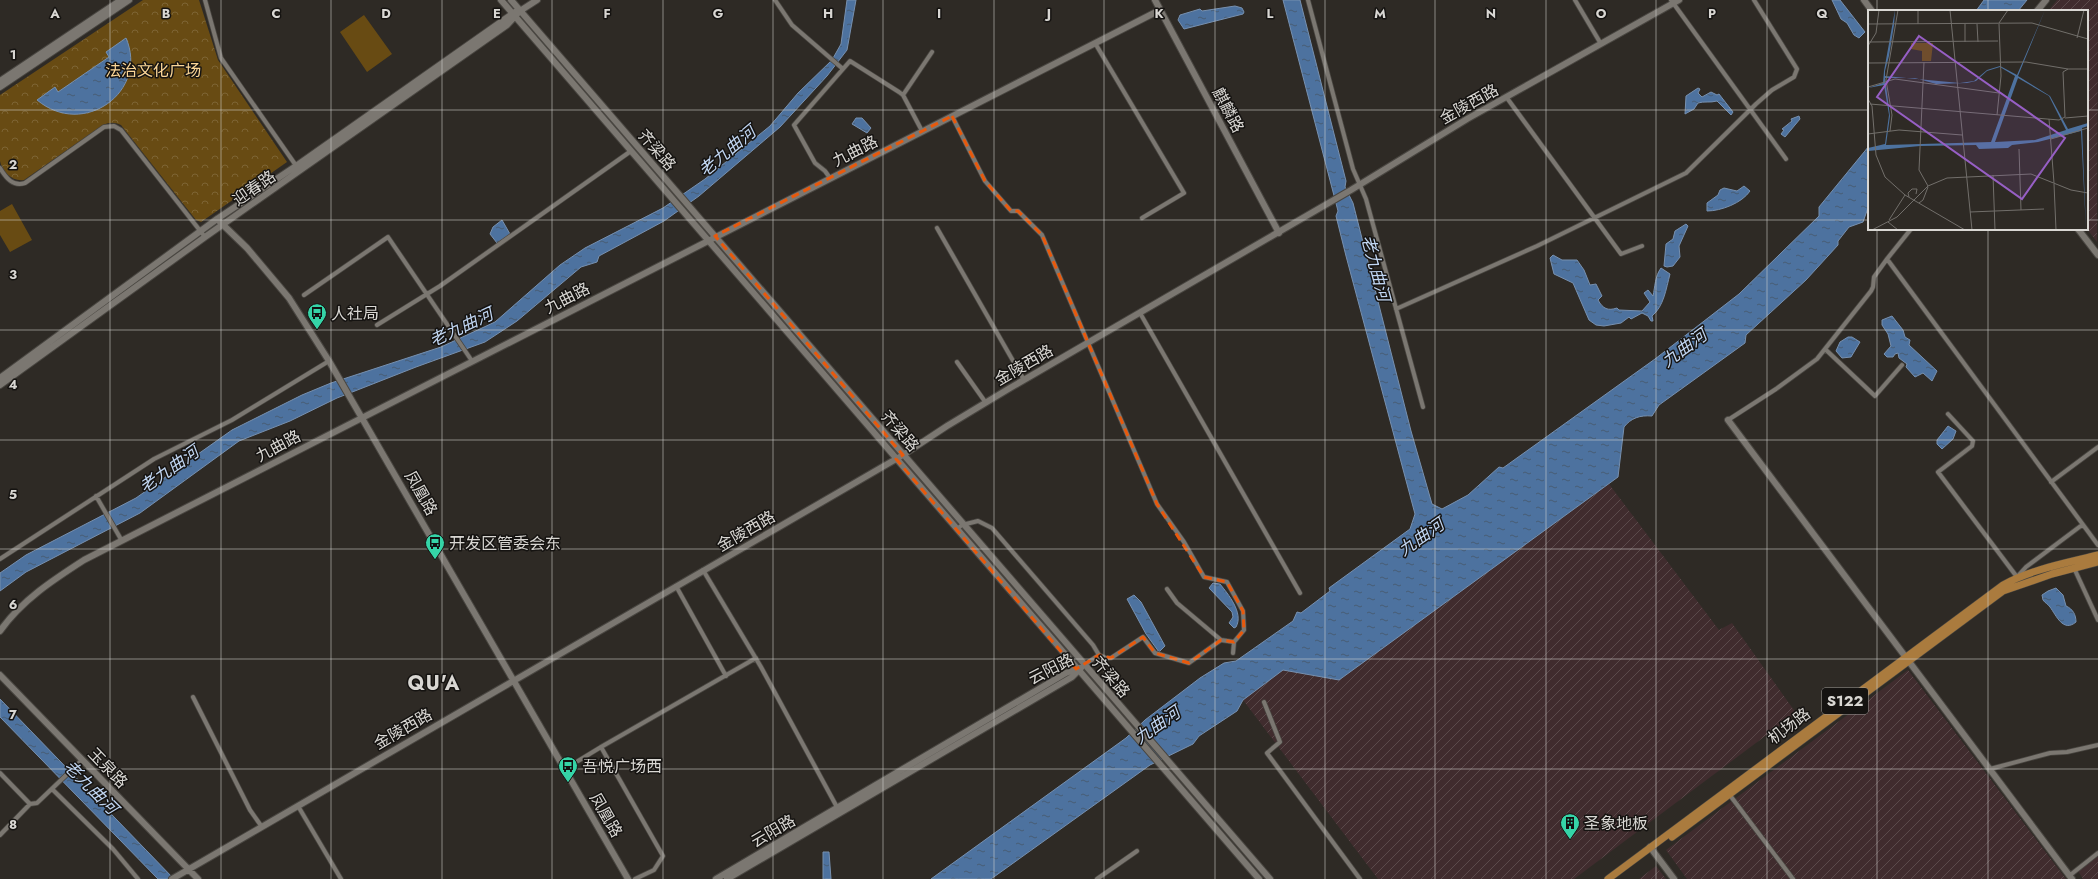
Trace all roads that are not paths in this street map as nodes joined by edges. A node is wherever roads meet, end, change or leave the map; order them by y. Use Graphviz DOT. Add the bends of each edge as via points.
graph roads {
  1 [pos="121,0"];
  2 [pos="129,0"];
  3 [pos="205,0"];
  4 [pos="501,0"];
  5 [pos="511,0"];
  6 [pos="537,0"];
  7 [pos="775,0"];
  8 [pos="1155,0"];
  9 [pos="1308,0"];
  10 [pos="1575,0"];
  11 [pos="1754,0"];
  12 [pos="1864,0"];
  13 [pos="2046,0"];
  14 [pos="1674,1"];
  15 [pos="1160,10"];
  16 [pos="1871,10"];
  17 [pos="2038,10"];
  18 [pos="520,11"];
  19 [pos="514,16"];
  20 [pos="1095,43"];
  21 [pos="1602,44"];
  22 [pos="932,52"];
  23 [pos="842,68"];
  24 [pos="0,81"];
  25 [pos="0,87"];
  26 [pos="903,96"];
  27 [pos="1507,98"];
  28 [pos="1751,111"];
  29 [pos="607,112"];
  30 [pos="601,116"];
  31 [pos="952,116"];
  32 [pos="922,131"];
  33 [pos="631,151"];
  34 [pos="1786,159"];
  35 [pos="0,168"];
  36 [pos="298,169"];
  37 [pos="830,178"];
  38 [pos="1360,185"];
  39 [pos="1142,218"];
  40 [pos="1595,218"];
  41 [pos="217,219"];
  42 [pos="223,225"];
  43 [pos="937,228"];
  44 [pos="1910,230"];
  45 [pos="2079,230"];
  46 [pos="200,231"];
  47 [pos="1279,232"];
  48 [pos="714,236"];
  49 [pos="205,237"];
  50 [pos="708,240"];
  51 [pos="1642,246"];
  52 [pos="2098,255"];
  53 [pos="1887,259"];
  54 [pos="426,293"];
  55 [pos="304,295"];
  56 [pos="1396,309"];
  57 [pos="1140,313"];
  58 [pos="377,325"];
  59 [pos="1087,344"];
  60 [pos="1825,349"];
  61 [pos="329,361"];
  62 [pos="472,361"];
  63 [pos="957,362"];
  64 [pos="1902,365"];
  65 [pos="0,378"];
  66 [pos="1024,380"];
  67 [pos="0,385"];
  68 [pos="986,403"];
  69 [pos="1423,407"];
  70 [pos="1948,414"];
  71 [pos="362,417"];
  72 [pos="1728,420"];
  73 [pos="2098,447"];
  74 [pos="903,455"];
  75 [pos="896,459"];
  76 [pos="2051,482"];
  77 [pos="96,496"];
  78 [pos="2082,525"];
  79 [pos="959,527"];
  80 [pos="122,541"];
  81 [pos="2098,545"];
  82 [pos="2098,555"];
  83 [pos="0,559"];
  84 [pos="2098,562"];
  85 [pos="2074,568"];
  86 [pos="703,570"];
  87 [pos="2017,577"];
  88 [pos="676,586"];
  89 [pos="1167,589"];
  90 [pos="1300,593"];
  91 [pos="2098,620"];
  92 [pos="0,631"];
  93 [pos="1221,640"];
  94 [pos="1234,642"];
  95 [pos="1233,653"];
  96 [pos="1099,655"];
  97 [pos="756,658"];
  98 [pos="1908,658"];
  99 [pos="1084,665"];
  100 [pos="1077,670"];
  101 [pos="0,675"];
  102 [pos="726,676"];
  103 [pos="514,680"];
  104 [pos="193,696"];
  105 [pos="1264,702"];
  106 [pos="2098,745"];
  107 [pos="601,748"];
  108 [pos="82,760"];
  109 [pos="578,761"];
  110 [pos="1990,769"];
  111 [pos="0,773"];
  112 [pos="52,789"];
  113 [pos="1728,793"];
  114 [pos="30,804"];
  115 [pos="298,806"];
  116 [pos="839,810"];
  117 [pos="262,827"];
  118 [pos="0,835"];
  119 [pos="1652,849"];
  120 [pos="1137,851"];
  121 [pos="2098,853"];
  122 [pos="189,869"];
  123 [pos="2070,877"];
  124 [pos="138,879"];
  125 [pos="172,879"];
  126 [pos="198,879"];
  127 [pos="341,879"];
  128 [pos="628,879"];
  129 [pos="635,879"];
  130 [pos="716,879"];
  131 [pos="727,879"];
  132 [pos="1097,879"];
  133 [pos="1259,879"];
  134 [pos="1270,879"];
  135 [pos="1360,879"];
  136 [pos="1608,879"];
  137 [pos="1616,879"];
  138 [pos="1674,879"];
  139 [pos="1793,879"];
  1 -- 24 [label="street"];
  2 -- 25 [label="street"];
  3 -- 36 [label="street" via="221,58"];
  4 -- 19 [label="street, 齐梁路"];
  5 -- 18 [label="street, 齐梁路"];
  6 -- 18 [label="street, 迎春路"];
  7 -- 23 [label="street" via="792,25"];
  8 -- 15 [label="street, 麒麟路"];
  9 -- 38 [label="street" via="1352,169"];
  10 -- 21 [label="street"];
  11 -- 28 [label="street" via="1797,69 1794,77 1772,90"];
  12 -- 16 [label="street"];
  13 -- 17 [label="street"];
  14 -- 21 [label="street, 金陵西路"];
  14 -- 28 [label="street"];
  15 -- 20 [label="street, 九曲路"];
  15 -- 47 [label="street, 麒麟路"];
  18 -- 19 [label="street, 迎春路"];
  18 -- 29 [label="street, 齐梁路"];
  19 -- 30 [label="street, 齐梁路"];
  19 -- 36 [label="street, 迎春路"];
  20 -- 31 [label="street, 九曲路"];
  20 -- 39 [label="street" via="1184,193"];
  21 -- 27 [label="street, 金陵西路"];
  22 -- 26 [label="street"];
  23 -- 26 [label="street" via="850,61 858,64"];
  23 -- 37 [label="street" via="794,125 815,163"];
  26 -- 32 [label="street"];
  27 -- 38 [label="street, 金陵西路" via="1467,119"];
  27 -- 40 [label="street"];
  28 -- 34 [label="street"];
  28 -- 40 [label="street" via="1686,173"];
  29 -- 30 [label="street"];
  29 -- 48 [label="street, 齐梁路"];
  30 -- 33 [label="street, 齐梁路"];
  31 -- 32 [label="street, 九曲路"];
  31 -- 59 [label="street" via="985,181 1011,210 1018,211 1042,235"];
  32 -- 37 [label="street, 九曲路"];
  33 -- 50 [label="street, 齐梁路"];
  33 -- 54 [label="street" via="440,286"];
  35 -- 46 [label="street" via="15,184 25,183 104,127 114,126 121,130"];
  36 -- 41 [label="street, 迎春路"];
  36 -- 42 [label="street, 迎春路"];
  37 -- 48 [label="street, 九曲路"];
  38 -- 47 [label="street, 金陵西路"];
  38 -- 56 [label="street"];
  40 -- 51 [label="street" via="1621,254"];
  40 -- 56 [label="street"];
  41 -- 42 [label="street, 凤凰路"];
  41 -- 46 [label="street, 迎春路"];
  42 -- 49 [label="street, 迎春路"];
  42 -- 61 [label="street, 凤凰路" via="247,248 289,298"];
  43 -- 66 [label="street"];
  44 -- 53 [label="street"];
  45 -- 52 [label="street"];
  46 -- 49 [label="street"];
  46 -- 65 [label="street, 迎春路"];
  47 -- 57 [label="street, 金陵西路"];
  48 -- 50 [label="street, 九曲路"];
  48 -- 74 [label="street, 齐梁路"];
  49 -- 67 [label="street, 迎春路"];
  50 -- 62 [label="street, 九曲路"];
  50 -- 75 [label="street, 齐梁路"];
  53 -- 60 [label="street" via="1874,277 1871,291"];
  53 -- 76 [label="street"];
  54 -- 55 [label="street" via="388,237"];
  54 -- 58 [label="street"];
  54 -- 62 [label="street"];
  56 -- 69 [label="street"];
  57 -- 59 [label="street, 金陵西路"];
  57 -- 90 [label="street"];
  59 -- 66 [label="street, 金陵西路"];
  59 -- 94 [label="street" via="1157,504 1184,542 1204,577 1227,582 1243,611 1244,630"];
  60 -- 64 [label="street" via="1875,396"];
  60 -- 72 [label="street" via="1817,359"];
  61 -- 71 [label="street, 凤凰路"];
  61 -- 77 [label="street" via="232,420 154,459"];
  62 -- 71 [label="street, 九曲路"];
  63 -- 68 [label="street"];
  66 -- 68 [label="street, 金陵西路"];
  68 -- 74 [label="street, 金陵西路"];
  70 -- 87 [label="street" via="1973,441 1972,446 1938,472"];
  71 -- 80 [label="street, 九曲路"];
  71 -- 103 [label="street, 凤凰路"];
  72 -- 98 [label="street"];
  73 -- 76 [label="street"];
  74 -- 75 [label="street, 金陵西路"];
  74 -- 79 [label="street, 齐梁路"];
  75 -- 79 [label="street, 齐梁路"];
  75 -- 86 [label="street, 金陵西路"];
  76 -- 78 [label="street"];
  77 -- 80 [label="street"];
  77 -- 83 [label="street"];
  78 -- 81 [label="street"];
  78 -- 87 [label="street" via="2026,567"];
  79 -- 96 [label="street" via="978,521 992,528"];
  79 -- 99 [label="street, 齐梁路"];
  79 -- 100 [label="street, 齐梁路"];
  80 -- 92 [label="street, 九曲路" via="84,560 39,590 21,606"];
  82 -- 87 [label="main road, 机场路 / S122"];
  84 -- 85 [label="main road, 机场路 / S122"];
  85 -- 91 [label="street"];
  85 -- 98 [label="main road, 机场路 / S122" via="2003,591"];
  86 -- 88 [label="street, 金陵西路"];
  86 -- 97 [label="street"];
  87 -- 98 [label="main road, 机场路 / S122" via="1989,595"];
  88 -- 102 [label="street"];
  88 -- 103 [label="street, 金陵西路"];
  89 -- 93 [label="street" via="1177,603"];
  93 -- 94 [label="street"];
  93 -- 96 [label="street" via="1189,663 1155,653 1143,637 1111,658"];
  94 -- 95 [label="street"];
  96 -- 99 [label="street"];
  97 -- 102 [label="street"];
  97 -- 116 [label="street"];
  98 -- 110 [label="street"];
  98 -- 113 [label="main road, 机场路 / S122"];
  99 -- 100 [label="street, 云阳路"];
  99 -- 134 [label="street, 齐梁路"];
  100 -- 116 [label="street, 云阳路" via="1072,677"];
  100 -- 133 [label="street, 齐梁路"];
  101 -- 108 [label="street, 玉泉路"];
  102 -- 107 [label="street"];
  103 -- 115 [label="street, 金陵西路"];
  103 -- 128 [label="street, 凤凰路"];
  104 -- 117 [label="street" via="250,810"];
  105 -- 135 [label="street" via="1280,742 1267,752"];
  106 -- 110 [label="street" via="2050,753"];
  107 -- 109 [label="street"];
  107 -- 129 [label="street" via="663,856 654,870"];
  108 -- 112 [label="street"];
  108 -- 122 [label="street, 玉泉路"];
  110 -- 123 [label="street"];
  111 -- 114 [label="street"];
  112 -- 114 [label="street" via="37,803"];
  112 -- 124 [label="street" via="113,849"];
  113 -- 119 [label="main road, 机场路 / S122"];
  113 -- 139 [label="street"];
  114 -- 118 [label="street"];
  115 -- 117 [label="street, 金陵西路"];
  115 -- 127 [label="street"];
  116 -- 130 [label="street, 云阳路"];
  116 -- 131 [label="street, 云阳路"];
  117 -- 122 [label="street, 金陵西路"];
  119 -- 136 [label="main road, 机场路 / S122"];
  119 -- 137 [label="main road, 机场路 / S122"];
  119 -- 138 [label="street"];
  120 -- 132 [label="street"];
  121 -- 123 [label="street"];
  122 -- 125 [label="street, 金陵西路"];
  122 -- 126 [label="street, 玉泉路"];
}
